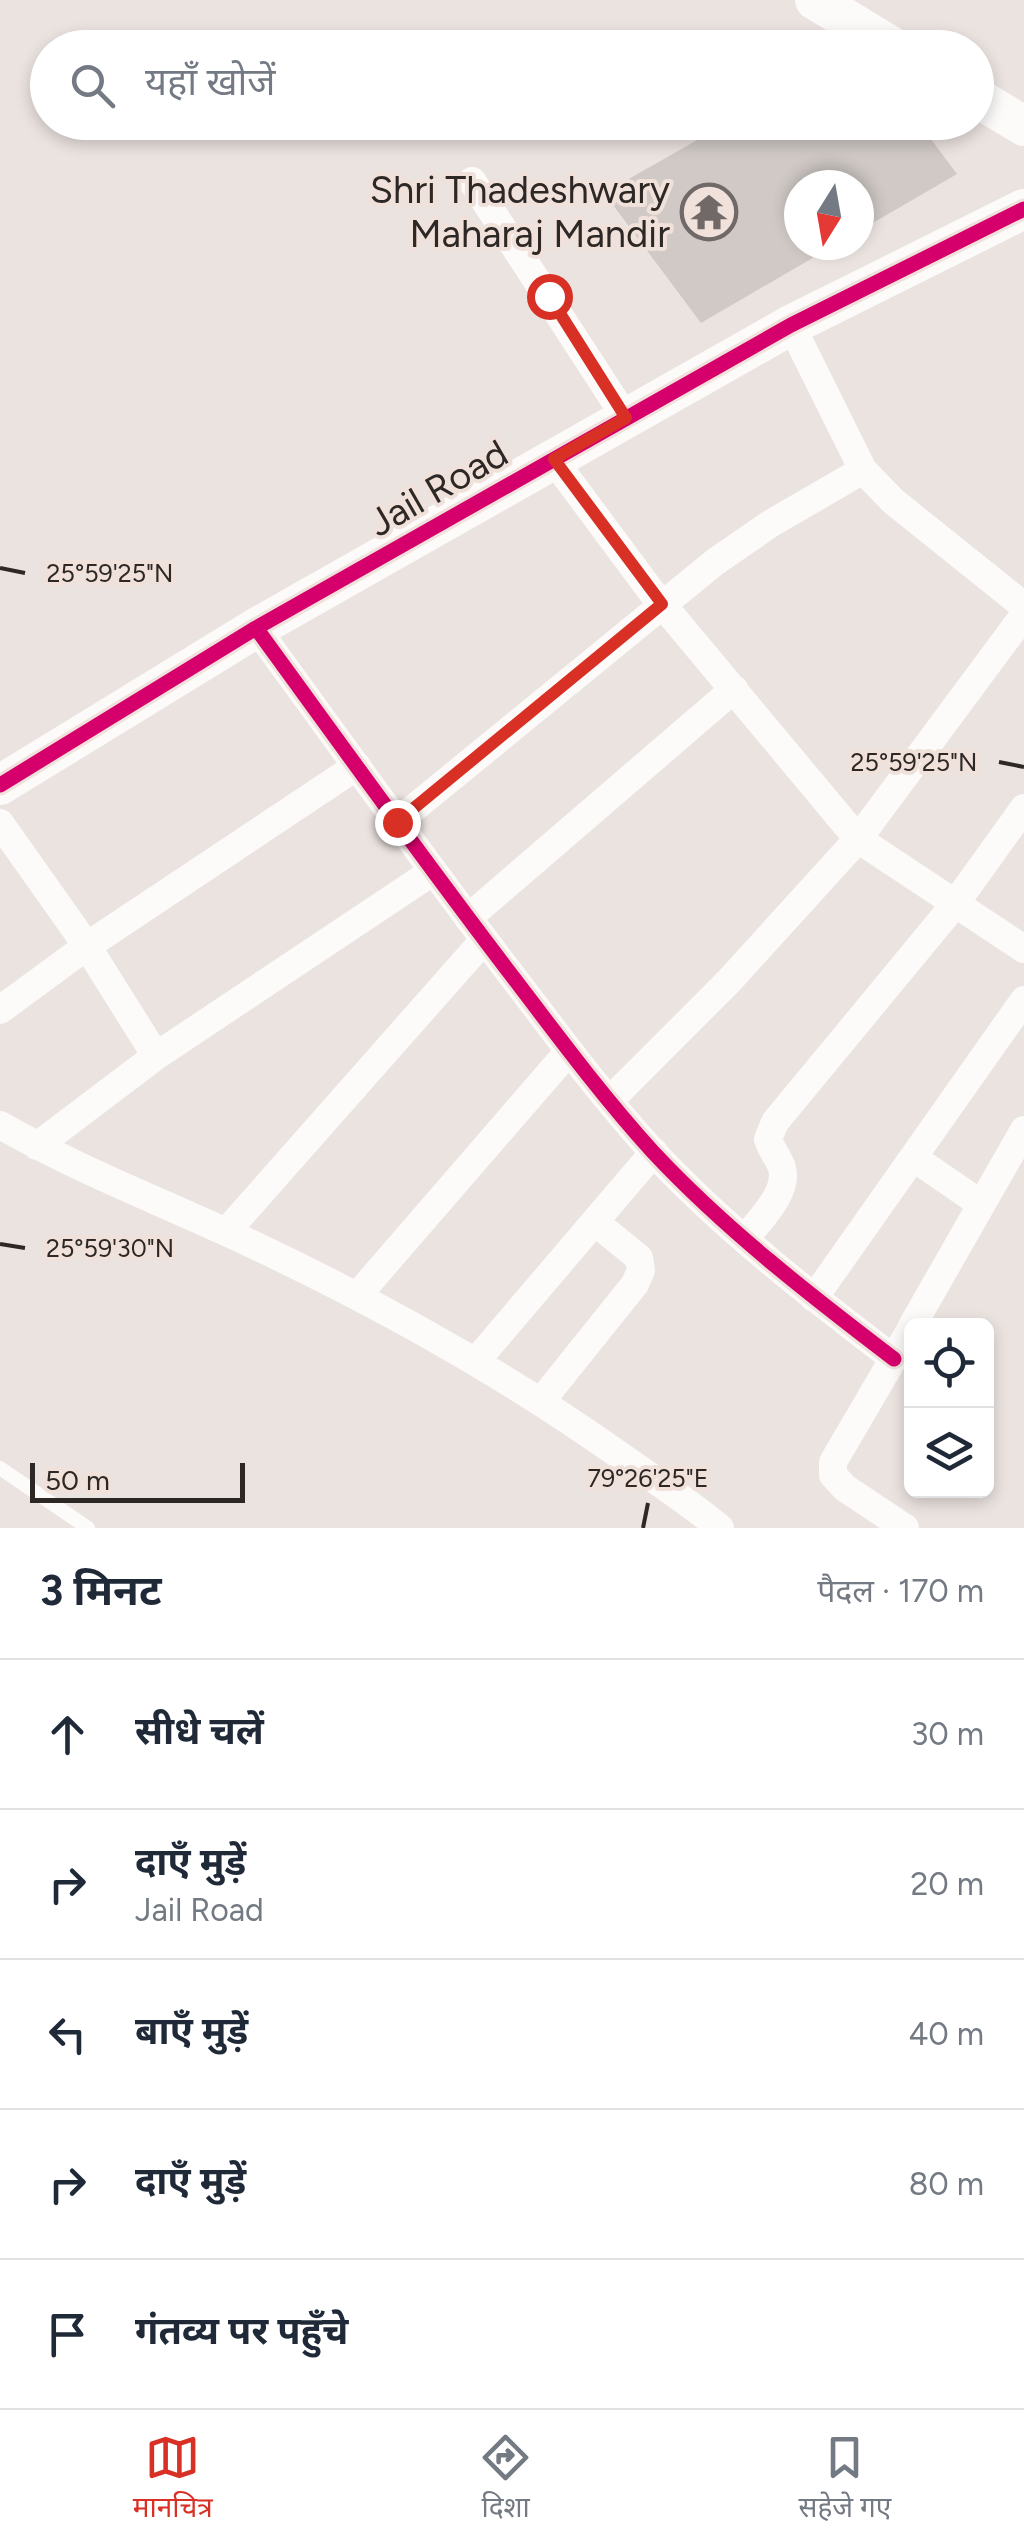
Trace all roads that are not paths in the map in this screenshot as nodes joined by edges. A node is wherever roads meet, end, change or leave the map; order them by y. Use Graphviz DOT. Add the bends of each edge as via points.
graph roads {
  1 [pos="815,0"];
  2 [pos="864,30"];
  3 [pos="994,108"];
  4 [pos="1024,126"];
  5 [pos="472,181"];
  6 [pos="1024,209"];
  7 [pos="791,325"];
  8 [pos="626,418"];
  9 [pos="554,459"];
  10 [pos="864,470"];
  11 [pos="662,604"];
  12 [pos="1024,606"];
  13 [pos="1024,615"];
  14 [pos="256,628"];
  15 [pos="734,689"];
  16 [pos="356,766"];
  17 [pos="0,785"];
  18 [pos="1024,808"];
  19 [pos="397,822"];
  20 [pos="0,823"];
  21 [pos="858,839"];
  22 [pos="432,872"];
  23 [pos="955,904"];
  24 [pos="476,929"];
  25 [pos="87,946"];
  26 [pos="1024,949"];
  27 [pos="1024,1000"];
  28 [pos="0,1010"];
  29 [pos="570,1051"];
  30 [pos="156,1056"];
  31 [pos="610,1100"];
  32 [pos="0,1126"];
  33 [pos="1024,1130"];
  34 [pos="38,1146"];
  35 [pos="654,1152"];
  36 [pos="914,1158"];
  37 [pos="980,1204"];
  38 [pos="595,1222"];
  39 [pos="226,1232"];
  40 [pos="745,1239"];
  41 [pos="358,1296"];
  42 [pos="814,1298"];
  43 [pos="916,1318"];
  44 [pos="904,1340"];
  45 [pos="894,1358"];
  46 [pos="476,1361"];
  47 [pos="542,1400"];
  48 [pos="0,1468"];
  49 [pos="88,1528"];
  50 [pos="720,1528"];
  51 [pos="905,1528"];
  1 -- 2 [label="street"];
  3 -- 4 [label="street"];
  5 -- 8 [label="street"];
  6 -- 7 [label="street, Jail Road"];
  7 -- 8 [label="street, Jail Road"];
  7 -- 10 [label="street"];
  8 -- 9 [label="street, Jail Road"];
  9 -- 11 [label="street"];
  9 -- 14 [label="street, Jail Road"];
  10 -- 11 [label="street" via="770,524"];
  10 -- 12 [label="street" via="893,502"];
  11 -- 15 [label="street"];
  11 -- 19 [label="street"];
  13 -- 21 [label="street"];
  14 -- 16 [label="street"];
  14 -- 17 [label="street, Jail Road"];
  15 -- 21 [label="street"];
  15 -- 24 [label="street"];
  16 -- 19 [label="street"];
  16 -- 25 [label="street"];
  18 -- 23 [label="street"];
  19 -- 22 [label="street"];
  20 -- 25 [label="street"];
  21 -- 23 [label="street"];
  21 -- 31 [label="street"];
  22 -- 24 [label="street"];
  22 -- 30 [label="street"];
  23 -- 26 [label="street"];
  23 -- 40 [label="street" via="775,1122 768,1139 782,1182"];
  24 -- 29 [label="street"];
  24 -- 39 [label="street"];
  25 -- 28 [label="street"];
  25 -- 30 [label="street"];
  27 -- 36 [label="street"];
  29 -- 31 [label="street"];
  29 -- 41 [label="street"];
  30 -- 34 [label="street"];
  31 -- 35 [label="street"];
  32 -- 34 [label="street"];
  33 -- 37 [label="street"];
  34 -- 39 [label="street"];
  35 -- 38 [label="street"];
  35 -- 40 [label="street"];
  36 -- 37 [label="street"];
  36 -- 42 [label="street"];
  37 -- 43 [label="street"];
  38 -- 46 [label="street"];
  38 -- 47 [label="street" via="640,1258 641,1270"];
  39 -- 41 [label="street"];
  40 -- 42 [label="street"];
  41 -- 46 [label="street"];
  42 -- 45 [label="street"];
  44 -- 45 [label="street"];
  45 -- 51 [label="street" via="833,1462 833,1475"];
  46 -- 47 [label="street"];
  47 -- 50 [label="street"];
  48 -- 49 [label="lane"];
}
